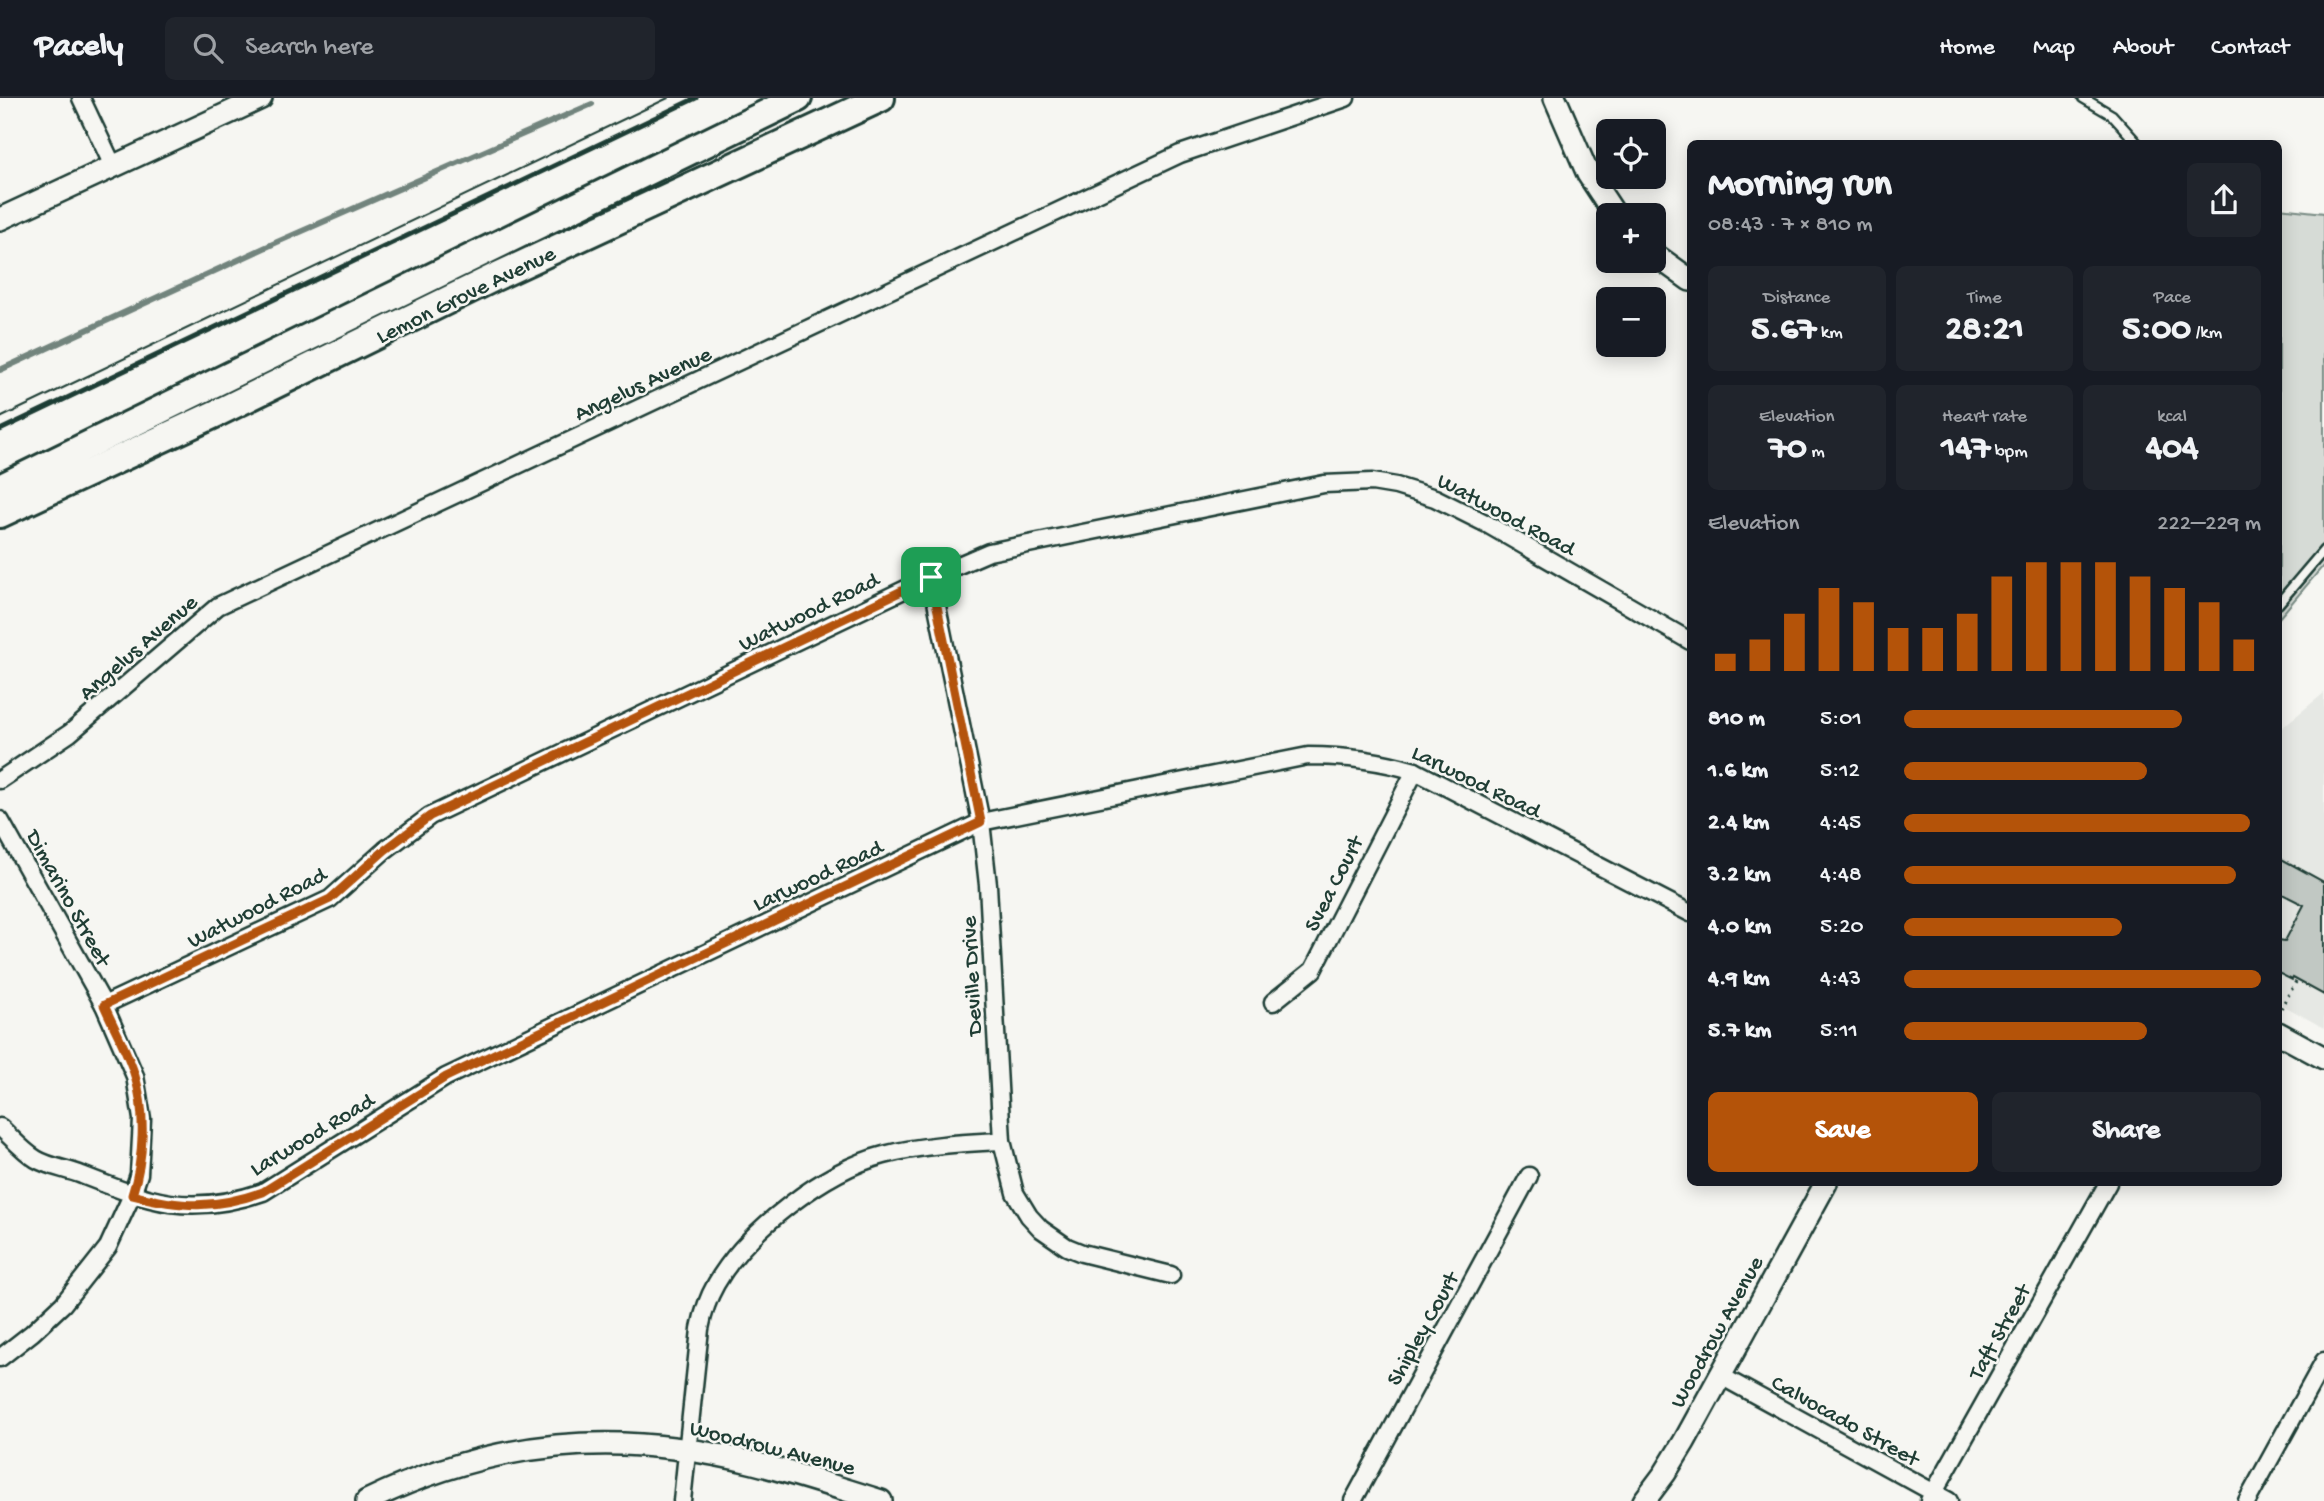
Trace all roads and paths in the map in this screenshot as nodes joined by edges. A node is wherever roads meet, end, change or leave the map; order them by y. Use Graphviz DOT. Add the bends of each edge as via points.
graph roads {
  1 [pos="80,98"];
  2 [pos="261,98"];
  3 [pos="798,98"];
  4 [pos="881,98"];
  5 [pos="1346,98"];
  6 [pos="1555,98"];
  7 [pos="2083,98"];
  8 [pos="2134,140"];
  9 [pos="114,168"];
  10 [pos="1607,203"];
  11 [pos="0,219"];
  12 [pos="1666,263"];
  13 [pos="1687,278"];
  14 [pos="44,480"];
  15 [pos="0,488"];
  16 [pos="0,514"];
  17 [pos="2324,550"];
  18 [pos="931,577"];
  19 [pos="2282,599"];
  20 [pos="1687,639"];
  21 [pos="1415,771"];
  22 [pos="0,780"];
  23 [pos="0,820"];
  24 [pos="981,822"];
  25 [pos="1687,911"];
  26 [pos="2297,980"];
  27 [pos="1273,1002"];
  28 [pos="104,1005"];
  29 [pos="2282,1005"];
  30 [pos="2282,1035"];
  31 [pos="2324,1058"];
  32 [pos="0,1126"];
  33 [pos="1002,1141"];
  34 [pos="1529,1176"];
  35 [pos="1824,1186"];
  36 [pos="2106,1186"];
  37 [pos="132,1195"];
  38 [pos="1171,1275"];
  39 [pos="0,1358"];
  40 [pos="2324,1361"];
  41 [pos="1721,1376"];
  42 [pos="688,1449"];
  43 [pos="1931,1497"];
  44 [pos="367,1501"];
  45 [pos="682,1501"];
  46 [pos="881,1501"];
  47 [pos="1353,1501"];
  48 [pos="1644,1501"];
  49 [pos="1949,1501"];
  50 [pos="2247,1501"];
  1 -- 9 [label="street"];
  2 -- 9 [label="street"];
  3 -- 14 [label="main road, Lemon Grove Avenue"];
  4 -- 14 [label="main road, Lemon Grove Avenue" via="215,414"];
  5 -- 22 [label="street, Angelus Avenue" via="1180,154 218,606 70,733"];
  6 -- 10 [label="street" via="1588,174"];
  7 -- 8 [label="lane" via="2112,115"];
  9 -- 11 [label="street"];
  12 -- 13 [label="street"];
  14 -- 15 [label="main road"];
  14 -- 16 [label="main road"];
  17 -- 19 [label="lane"];
  18 -- 20 [label="street, Watwood Road" via="989,552 1030,543 1324,484 1372,482 1419,492 1462,512"];
  18 -- 24 [label="street, Deville Drive"];
  18 -- 28 [label="street, Watwood Road" via="430,816 330,899"];
  21 -- 24 [label="street, Larwood Road" via="1345,756 1308,756"];
  21 -- 25 [label="street, Larwood Road"];
  21 -- 27 [label="street, Svea Court" via="1312,970"];
  23 -- 28 [label="street, Dimarino Street"];
  24 -- 33 [label="street, Deville Drive"];
  24 -- 37 [label="street, Larwood Road" via="446,1077 263,1192 234,1202 194,1206"];
  26 -- 29 [label="path"];
  28 -- 37 [label="street, Dimarino Street" via="135,1076 142,1119 139,1174"];
  30 -- 31 [label="street"];
  32 -- 37 [label="street, Larwood Road" via="37,1159"];
  33 -- 38 [label="street, Deville Drive" via="1015,1193 1029,1216 1054,1238 1082,1252"];
  33 -- 42 [label="street" via="882,1155 829,1178 747,1244 715,1284 703,1314"];
  34 -- 47 [label="street, Shipley Court"];
  35 -- 41 [label="street, Woodrow Avenue"];
  36 -- 43 [label="street, Taft Street"];
  37 -- 39 [label="street, Dimarino Street" via="108,1247 63,1304"];
  40 -- 50 [label="street"];
  41 -- 43 [label="street, Calvocado Street"];
  41 -- 48 [label="street, Woodrow Avenue"];
  42 -- 44 [label="street, Woodrow Avenue" via="584,1443 523,1449 444,1468"];
  42 -- 45 [label="street"];
  42 -- 46 [label="street, Woodrow Avenue" via="754,1463"];
  43 -- 49 [label="street, Calvocado Street"];
}
